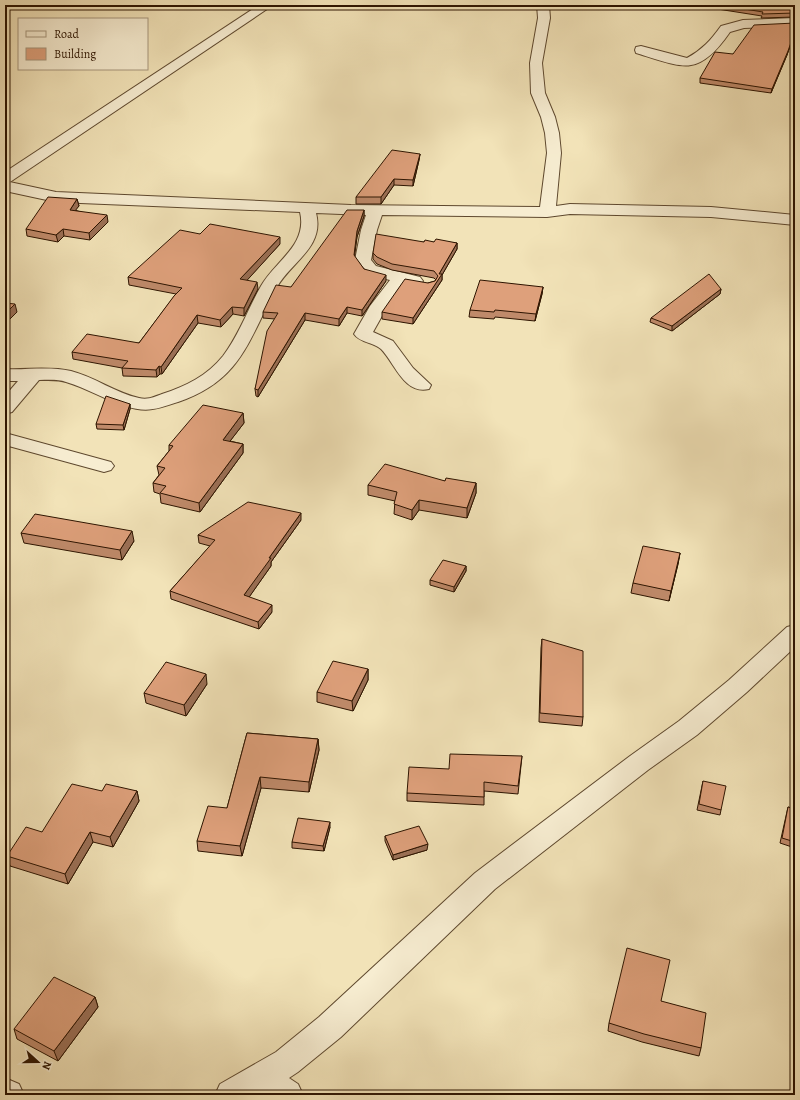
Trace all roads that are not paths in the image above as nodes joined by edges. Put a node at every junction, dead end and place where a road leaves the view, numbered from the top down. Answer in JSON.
{"nodes":[{"id":1,"x":267,"y":5,"type":"edge"},
{"id":2,"x":544,"y":5,"type":"edge"},
{"id":3,"x":795,"y":22,"type":"edge"},
{"id":4,"x":641,"y":50,"type":"dead end"},
{"id":5,"x":5,"y":180,"type":"edge"},
{"id":6,"x":307,"y":208,"type":"junction"},
{"id":7,"x":376,"y":210,"type":"junction"},
{"id":8,"x":547,"y":212,"type":"junction"},
{"id":9,"x":795,"y":220,"type":"edge"},
{"id":10,"x":400,"y":278,"type":"junction"},
{"id":11,"x":428,"y":283,"type":"edge"},
{"id":12,"x":35,"y":373,"type":"junction"},
{"id":13,"x":5,"y":375,"type":"edge"},
{"id":14,"x":422,"y":385,"type":"dead end"},
{"id":15,"x":5,"y":408,"type":"edge"},
{"id":16,"x":5,"y":439,"type":"edge"},
{"id":17,"x":104,"y":466,"type":"dead end"},
{"id":18,"x":795,"y":633,"type":"edge"},
{"id":19,"x":262,"y":1077,"type":"junction"},
{"id":20,"x":5,"y":1093,"type":"edge"},
{"id":21,"x":8,"y":1095,"type":"edge"},
{"id":22,"x":231,"y":1095,"type":"edge"},
{"id":23,"x":287,"y":1095,"type":"edge"}],
"edges":[{"from":1,"to":5,"type":"street"},
{"from":2,"to":8,"type":"street"},
{"from":3,"to":4,"type":"street"},
{"from":5,"to":6,"type":"street"},
{"from":6,"to":7,"type":"street"},
{"from":6,"to":12,"type":"street"},
{"from":7,"to":8,"type":"street"},
{"from":7,"to":10,"type":"street"},
{"from":8,"to":9,"type":"street"},
{"from":10,"to":11,"type":"street"},
{"from":10,"to":14,"type":"street"},
{"from":12,"to":13,"type":"street"},
{"from":12,"to":15,"type":"street"},
{"from":16,"to":17,"type":"street"},
{"from":18,"to":19,"type":"street"},
{"from":19,"to":22,"type":"street"},
{"from":19,"to":23,"type":"street"},
{"from":20,"to":21,"type":"street"}]}
